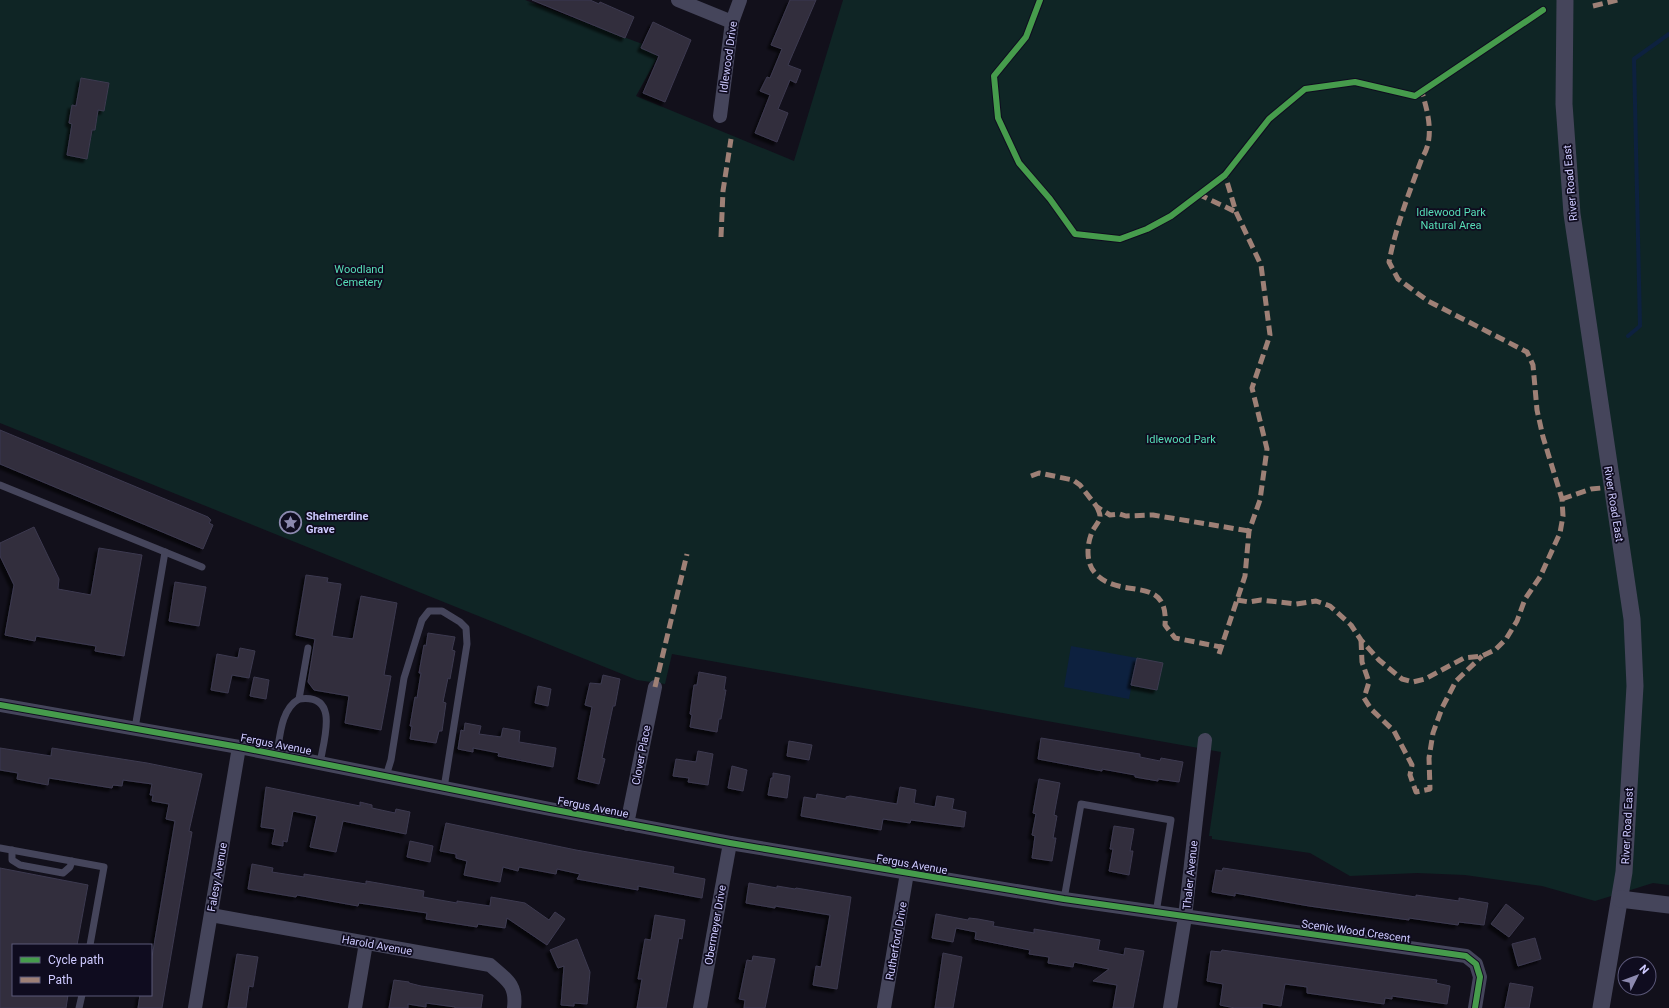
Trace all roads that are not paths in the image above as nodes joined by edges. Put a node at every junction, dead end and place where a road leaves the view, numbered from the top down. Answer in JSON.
{"nodes":[{"id":1,"x":678,"y":0,"type":"edge"},
{"id":2,"x":740,"y":0,"type":"edge"},
{"id":3,"x":1566,"y":0,"type":"edge"},
{"id":4,"x":732,"y":22,"type":"junction"},
{"id":5,"x":720,"y":116,"type":"dead end"},
{"id":6,"x":0,"y":485,"type":"edge"},
{"id":7,"x":165,"y":552,"type":"junction"},
{"id":8,"x":202,"y":567,"type":"dead end"},
{"id":9,"x":308,"y":648,"type":"dead end"},
{"id":10,"x":655,"y":687,"type":"dead end"},
{"id":11,"x":299,"y":699,"type":"junction"},
{"id":12,"x":0,"y":705,"type":"edge"},
{"id":13,"x":135,"y":728,"type":"junction"},
{"id":14,"x":1205,"y":740,"type":"dead end"},
{"id":15,"x":240,"y":747,"type":"junction"},
{"id":16,"x":276,"y":754,"type":"junction"},
{"id":17,"x":320,"y":763,"type":"junction"},
{"id":18,"x":386,"y":776,"type":"junction"},
{"id":19,"x":444,"y":788,"type":"junction"},
{"id":20,"x":627,"y":824,"type":"junction"},
{"id":21,"x":730,"y":843,"type":"junction"},
{"id":22,"x":0,"y":848,"type":"edge"},
{"id":23,"x":12,"y":850,"type":"junction"},
{"id":24,"x":72,"y":861,"type":"junction"},
{"id":25,"x":907,"y":873,"type":"junction"},
{"id":26,"x":1064,"y":899,"type":"junction"},
{"id":27,"x":1620,"y":899,"type":"junction"},
{"id":28,"x":1669,"y":905,"type":"edge"},
{"id":29,"x":1156,"y":913,"type":"junction"},
{"id":30,"x":211,"y":915,"type":"junction"},
{"id":31,"x":1185,"y":917,"type":"junction"},
{"id":32,"x":366,"y":943,"type":"junction"},
{"id":33,"x":90,"y":944,"type":"edge"},
{"id":34,"x":82,"y":996,"type":"edge"},
{"id":35,"x":79,"y":1008,"type":"edge"},
{"id":36,"x":195,"y":1008,"type":"edge"},
{"id":37,"x":355,"y":1008,"type":"edge"},
{"id":38,"x":514,"y":1008,"type":"edge"},
{"id":39,"x":700,"y":1008,"type":"edge"},
{"id":40,"x":884,"y":1008,"type":"edge"},
{"id":41,"x":1170,"y":1008,"type":"edge"},
{"id":42,"x":1475,"y":1008,"type":"edge"},
{"id":43,"x":1601,"y":1008,"type":"edge"}],
"edges":[{"from":1,"to":4,"type":"street"},
{"from":2,"to":4,"type":"street","name":"Idlewood Drive"},
{"from":3,"to":27,"type":"street","name":"River Road East"},
{"from":4,"to":5,"type":"street","name":"Idlewood Drive"},
{"from":6,"to":7,"type":"lane"},
{"from":7,"to":8,"type":"lane"},
{"from":7,"to":13,"type":"lane"},
{"from":9,"to":11,"type":"lane"},
{"from":10,"to":20,"type":"street","name":"Clover Place"},
{"from":11,"to":16,"type":"lane"},
{"from":11,"to":17,"type":"lane"},
{"from":12,"to":13,"type":"street","name":"Fergus Avenue"},
{"from":13,"to":15,"type":"street","name":"Fergus Avenue"},
{"from":14,"to":31,"type":"street","name":"Thaler Avenue"},
{"from":15,"to":16,"type":"street","name":"Fergus Avenue"},
{"from":15,"to":30,"type":"street","name":"Falesy Avenue"},
{"from":16,"to":17,"type":"street","name":"Fergus Avenue"},
{"from":17,"to":18,"type":"street","name":"Fergus Avenue"},
{"from":18,"to":19,"type":"street","name":"Fergus Avenue"},
{"from":18,"to":19,"type":"lane"},
{"from":19,"to":20,"type":"street","name":"Fergus Avenue"},
{"from":20,"to":21,"type":"street","name":"Fergus Avenue"},
{"from":21,"to":25,"type":"street","name":"Fergus Avenue"},
{"from":21,"to":39,"type":"street","name":"Obermeyer Drive"},
{"from":22,"to":23,"type":"lane"},
{"from":23,"to":24,"type":"lane"},
{"from":23,"to":24,"type":"lane"},
{"from":24,"to":33,"type":"lane"},
{"from":25,"to":26,"type":"street","name":"Fergus Avenue"},
{"from":25,"to":40,"type":"street","name":"Rutherford Drive"},
{"from":26,"to":29,"type":"street","name":"Fergus Avenue"},
{"from":26,"to":29,"type":"lane"},
{"from":27,"to":28,"type":"street"},
{"from":27,"to":43,"type":"street","name":"River Road East"},
{"from":29,"to":31,"type":"street","name":"Fergus Avenue"},
{"from":30,"to":32,"type":"street","name":"Harold Avenue"},
{"from":30,"to":36,"type":"street","name":"Falesy Avenue"},
{"from":31,"to":41,"type":"street","name":"Thaler Avenue"},
{"from":31,"to":42,"type":"street","name":"Scenic Wood Crescent"},
{"from":32,"to":37,"type":"street"},
{"from":32,"to":38,"type":"street","name":"Harold Avenue"},
{"from":34,"to":35,"type":"lane"}]}
